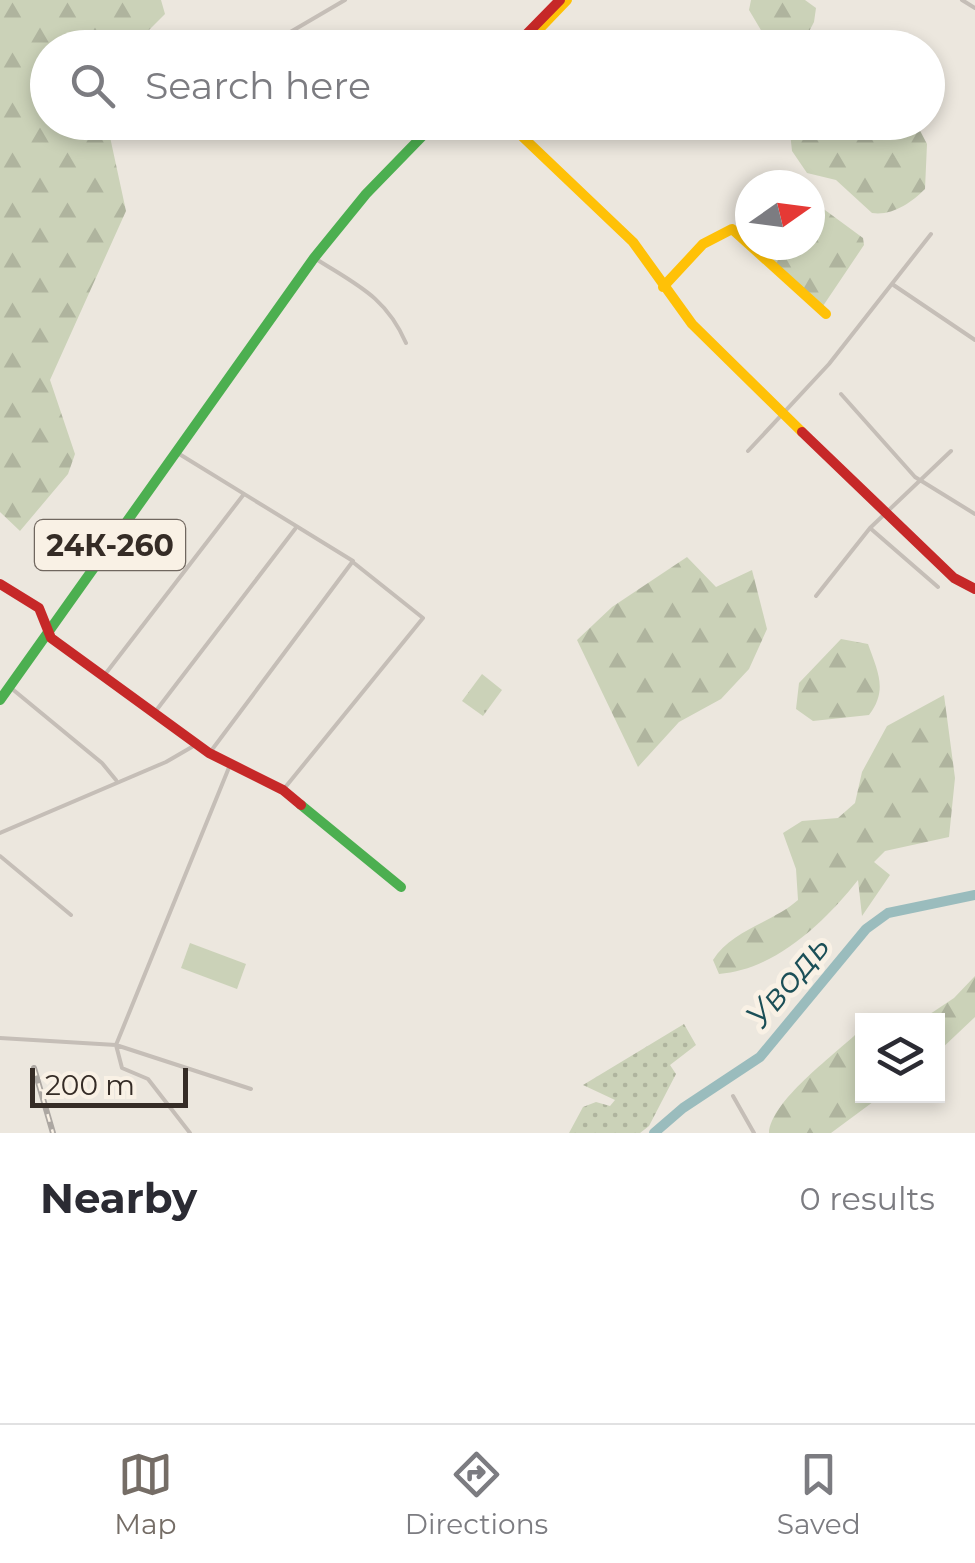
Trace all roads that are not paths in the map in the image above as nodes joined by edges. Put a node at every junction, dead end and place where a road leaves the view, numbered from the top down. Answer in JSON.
{"nodes":[{"id":1,"x":343,"y":0,"type":"edge"},
{"id":2,"x":962,"y":0,"type":"edge"},
{"id":3,"x":557,"y":1,"type":"edge"},
{"id":4,"x":975,"y":8,"type":"edge"},
{"id":5,"x":293,"y":30,"type":"edge"},
{"id":6,"x":530,"y":30,"type":"edge"},
{"id":7,"x":535,"y":30,"type":"edge"},
{"id":8,"x":420,"y":140,"type":"edge"},
{"id":9,"x":421,"y":140,"type":"edge"},
{"id":10,"x":526,"y":140,"type":"edge"},
{"id":11,"x":931,"y":234,"type":"dead end"},
{"id":12,"x":316,"y":259,"type":"junction"},
{"id":13,"x":300,"y":278,"type":"junction"},
{"id":14,"x":892,"y":284,"type":"junction"},
{"id":15,"x":663,"y":287,"type":"junction"},
{"id":16,"x":826,"y":314,"type":"dead end"},
{"id":17,"x":975,"y":340,"type":"edge"},
{"id":18,"x":406,"y":344,"type":"dead end"},
{"id":19,"x":841,"y":394,"type":"dead end"},
{"id":20,"x":782,"y":414,"type":"junction"},
{"id":21,"x":748,"y":450,"type":"dead end"},
{"id":22,"x":951,"y":451,"type":"dead end"},
{"id":23,"x":176,"y":452,"type":"junction"},
{"id":24,"x":920,"y":478,"type":"junction"},
{"id":25,"x":244,"y":494,"type":"junction"},
{"id":26,"x":886,"y":510,"type":"junction"},
{"id":27,"x":975,"y":514,"type":"edge"},
{"id":28,"x":870,"y":528,"type":"junction"},
{"id":29,"x":295,"y":529,"type":"junction"},
{"id":30,"x":353,"y":562,"type":"junction"},
{"id":31,"x":0,"y":584,"type":"edge"},
{"id":32,"x":938,"y":587,"type":"dead end"},
{"id":33,"x":975,"y":588,"type":"edge"},
{"id":34,"x":816,"y":596,"type":"dead end"},
{"id":35,"x":48,"y":634,"type":"junction"},
{"id":36,"x":103,"y":677,"type":"junction"},
{"id":37,"x":9,"y":687,"type":"junction"},
{"id":38,"x":0,"y":700,"type":"edge"},
{"id":39,"x":154,"y":713,"type":"junction"},
{"id":40,"x":197,"y":744,"type":"junction"},
{"id":41,"x":209,"y":753,"type":"junction"},
{"id":42,"x":230,"y":765,"type":"junction"},
{"id":43,"x":116,"y":780,"type":"junction"},
{"id":44,"x":283,"y":790,"type":"junction"},
{"id":45,"x":0,"y":832,"type":"edge"},
{"id":46,"x":0,"y":856,"type":"edge"},
{"id":47,"x":401,"y":887,"type":"dead end"},
{"id":48,"x":70,"y":915,"type":"dead end"},
{"id":49,"x":0,"y":1038,"type":"edge"},
{"id":50,"x":116,"y":1045,"type":"junction"},
{"id":51,"x":250,"y":1089,"type":"dead end"},
{"id":52,"x":734,"y":1096,"type":"dead end"},
{"id":53,"x":190,"y":1133,"type":"edge"},
{"id":54,"x":754,"y":1133,"type":"edge"}],
"edges":[{"from":1,"to":5,"type":"street"},
{"from":2,"to":4,"type":"street"},
{"from":3,"to":6,"type":"street"},
{"from":3,"to":7,"type":"street"},
{"from":8,"to":13,"type":"street","number":"24К-260"},
{"from":9,"to":12,"type":"street","number":"24К-260"},
{"from":10,"to":15,"type":"street"},
{"from":11,"to":14,"type":"street"},
{"from":12,"to":13,"type":"street","number":"24К-260"},
{"from":12,"to":18,"type":"street"},
{"from":13,"to":23,"type":"street","number":"24К-260"},
{"from":14,"to":17,"type":"street"},
{"from":14,"to":20,"type":"street"},
{"from":15,"to":16,"type":"street"},
{"from":15,"to":20,"type":"street"},
{"from":19,"to":24,"type":"street"},
{"from":20,"to":21,"type":"street"},
{"from":20,"to":26,"type":"street"},
{"from":22,"to":24,"type":"street"},
{"from":23,"to":25,"type":"street"},
{"from":23,"to":35,"type":"street","number":"24К-260"},
{"from":24,"to":26,"type":"street"},
{"from":24,"to":27,"type":"street"},
{"from":25,"to":29,"type":"street"},
{"from":25,"to":36,"type":"street"},
{"from":26,"to":28,"type":"street"},
{"from":26,"to":33,"type":"street"},
{"from":28,"to":32,"type":"street"},
{"from":28,"to":34,"type":"street"},
{"from":29,"to":30,"type":"street"},
{"from":29,"to":39,"type":"street"},
{"from":30,"to":41,"type":"street"},
{"from":30,"to":44,"type":"street"},
{"from":31,"to":35,"type":"street"},
{"from":35,"to":36,"type":"street"},
{"from":35,"to":37,"type":"street","number":"24К-260"},
{"from":36,"to":39,"type":"street"},
{"from":37,"to":38,"type":"street","number":"24К-260"},
{"from":37,"to":43,"type":"street"},
{"from":39,"to":40,"type":"street"},
{"from":40,"to":41,"type":"street"},
{"from":40,"to":43,"type":"street"},
{"from":41,"to":42,"type":"street"},
{"from":42,"to":44,"type":"street"},
{"from":42,"to":50,"type":"street"},
{"from":43,"to":45,"type":"street"},
{"from":44,"to":47,"type":"street"},
{"from":46,"to":48,"type":"street"},
{"from":49,"to":50,"type":"street"},
{"from":50,"to":51,"type":"street"},
{"from":50,"to":53,"type":"street"},
{"from":52,"to":54,"type":"street"}]}
